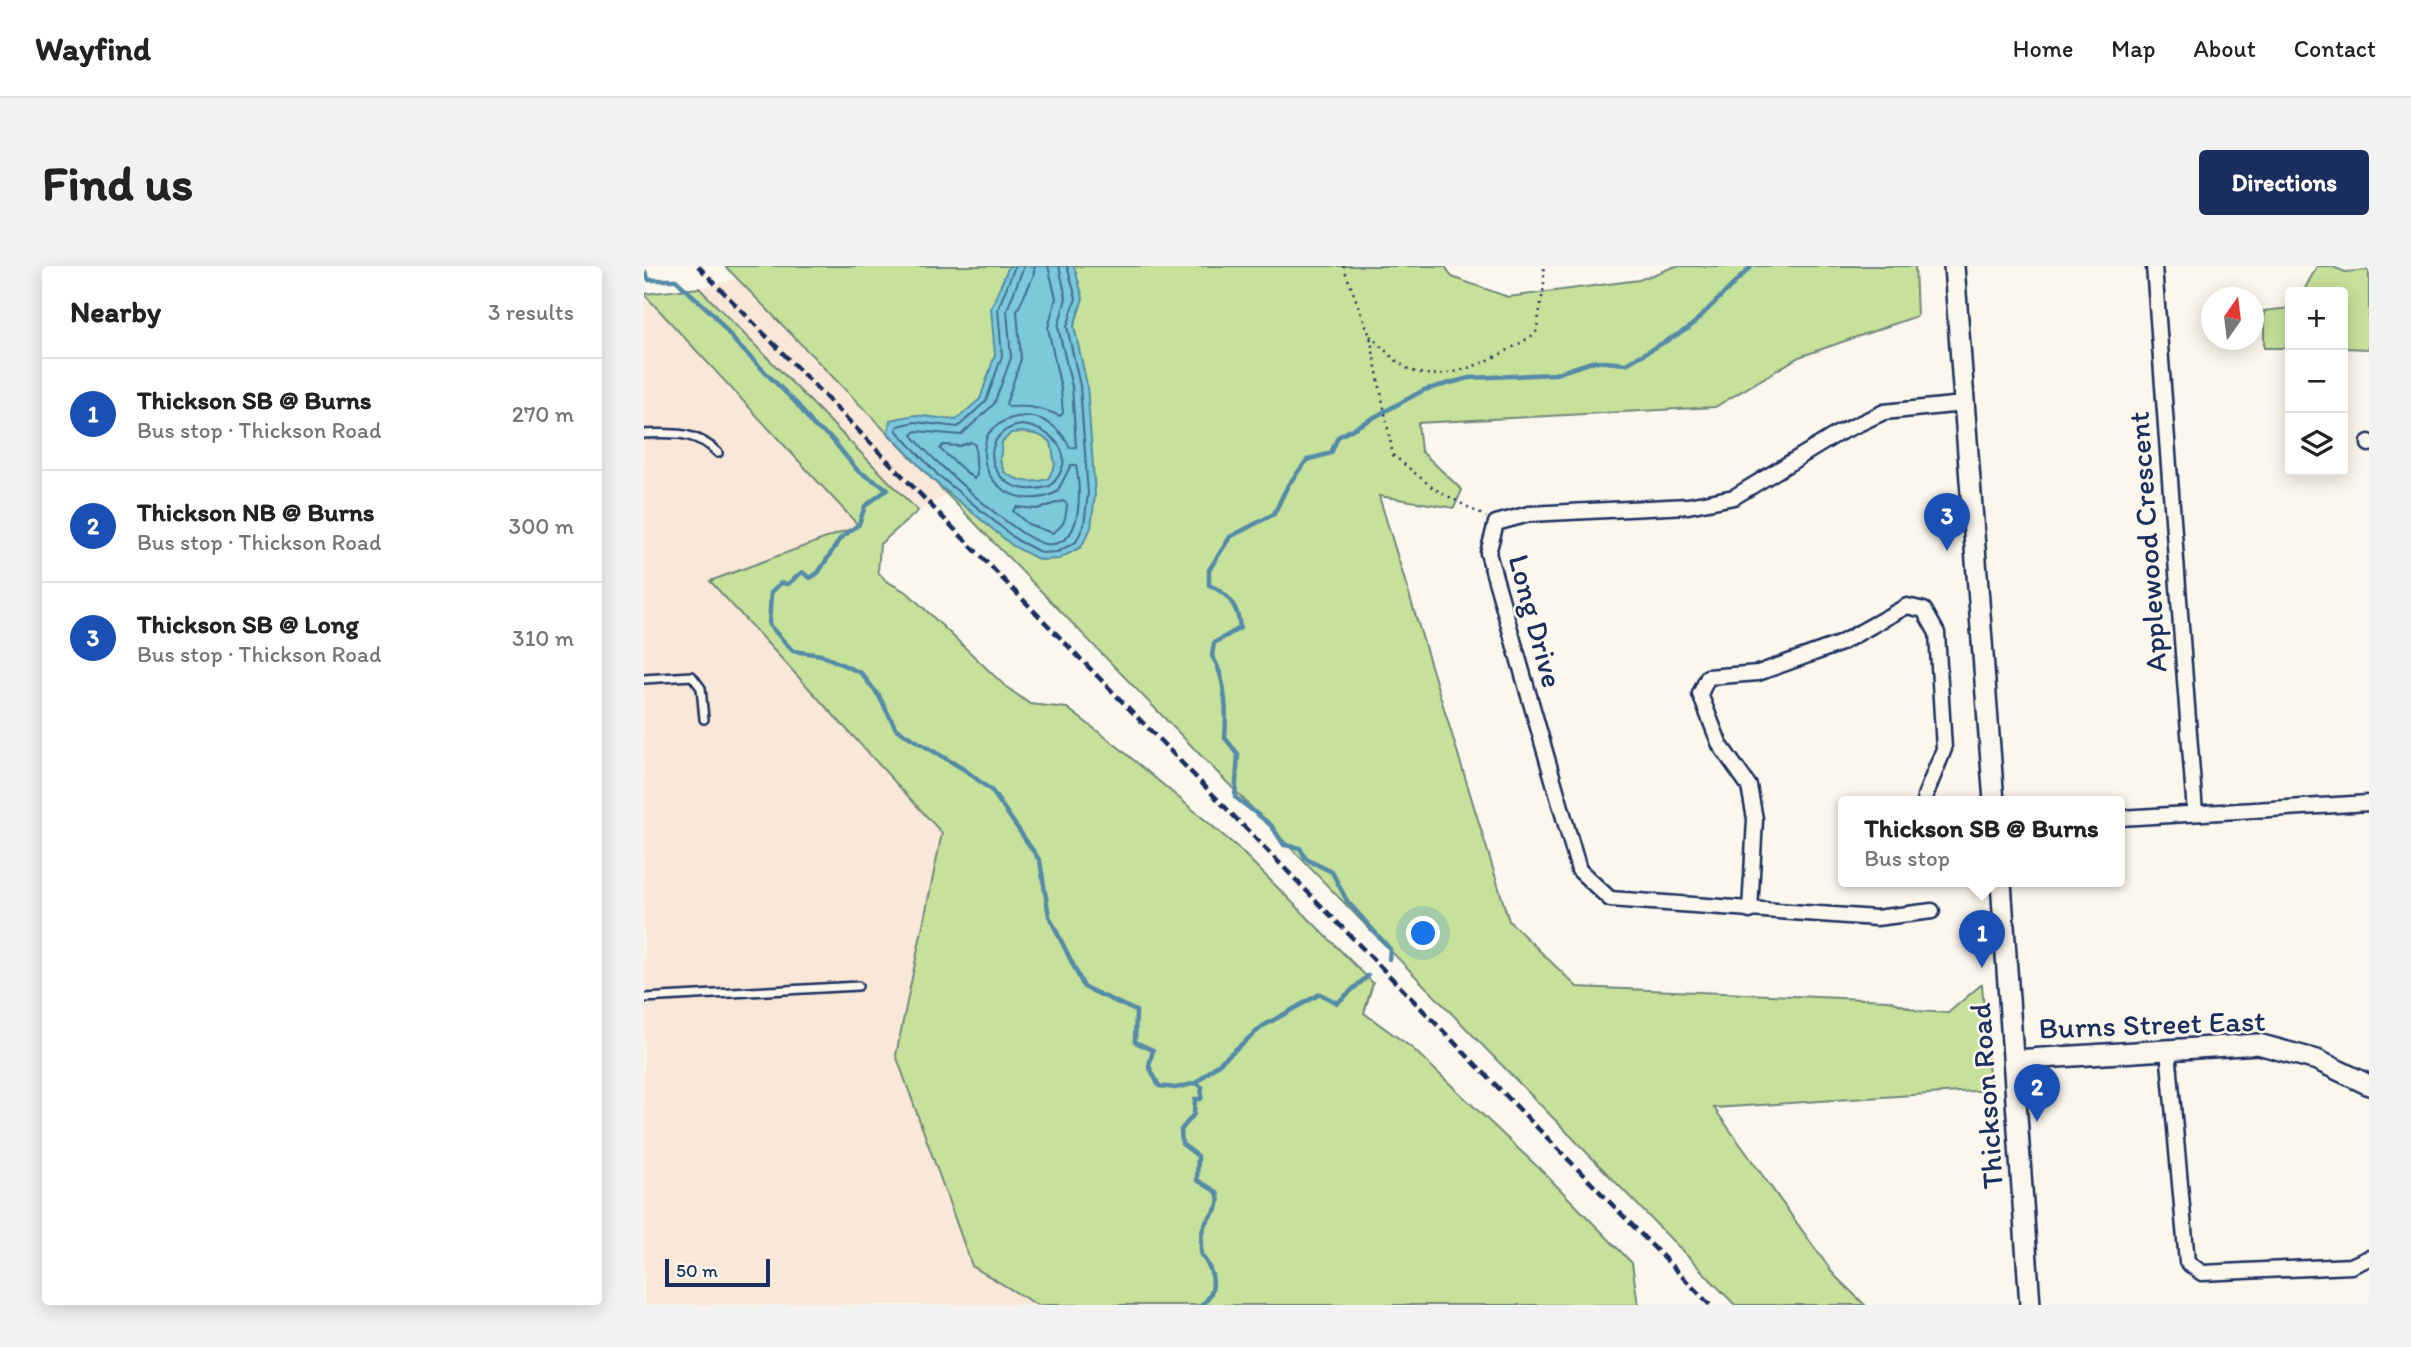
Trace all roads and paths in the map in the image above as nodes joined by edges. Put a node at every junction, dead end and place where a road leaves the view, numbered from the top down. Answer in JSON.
{"nodes":[{"id":1,"x":1343,"y":266,"type":"edge"},
{"id":2,"x":1544,"y":266,"type":"edge"},
{"id":3,"x":1954,"y":266,"type":"edge"},
{"id":4,"x":2154,"y":266,"type":"edge"},
{"id":5,"x":1370,"y":336,"type":"junction"},
{"id":6,"x":1963,"y":404,"type":"junction"},
{"id":7,"x":644,"y":434,"type":"edge"},
{"id":8,"x":718,"y":453,"type":"dead end"},
{"id":9,"x":1496,"y":523,"type":"junction"},
{"id":10,"x":644,"y":679,"type":"edge"},
{"id":11,"x":704,"y":719,"type":"dead end"},
{"id":12,"x":1925,"y":796,"type":"edge"},
{"id":13,"x":1994,"y":796,"type":"edge"},
{"id":14,"x":2369,"y":803,"type":"edge"},
{"id":15,"x":2195,"y":813,"type":"junction"},
{"id":16,"x":2125,"y":818,"type":"edge"},
{"id":17,"x":2001,"y":887,"type":"edge"},
{"id":18,"x":1750,"y":911,"type":"junction"},
{"id":19,"x":1932,"y":911,"type":"dead end"},
{"id":20,"x":858,"y":986,"type":"dead end"},
{"id":21,"x":644,"y":998,"type":"edge"},
{"id":22,"x":2168,"y":1050,"type":"junction"},
{"id":23,"x":2014,"y":1060,"type":"junction"},
{"id":24,"x":2369,"y":1085,"type":"edge"},
{"id":25,"x":2369,"y":1258,"type":"edge"},
{"id":26,"x":2031,"y":1305,"type":"edge"}],
"edges":[{"from":1,"to":5,"type":"path"},
{"from":2,"to":5,"type":"path"},
{"from":3,"to":6,"type":"main road"},
{"from":4,"to":15,"type":"street","name":"Applewood Crescent"},
{"from":5,"to":9,"type":"path"},
{"from":6,"to":9,"type":"street","name":"Long Drive"},
{"from":6,"to":13,"type":"main road"},
{"from":7,"to":8,"type":"lane"},
{"from":9,"to":18,"type":"street","name":"Long Drive"},
{"from":10,"to":11,"type":"lane"},
{"from":12,"to":18,"type":"street"},
{"from":14,"to":15,"type":"street"},
{"from":15,"to":16,"type":"street"},
{"from":17,"to":23,"type":"main road","name":"Thickson Road"},
{"from":18,"to":19,"type":"street","name":"Long Drive"},
{"from":20,"to":21,"type":"lane"},
{"from":22,"to":23,"type":"main road","name":"Burns Street East"},
{"from":22,"to":24,"type":"main road","name":"Burns Street East"},
{"from":22,"to":25,"type":"street"},
{"from":23,"to":26,"type":"main road","name":"Thickson Road"}]}
